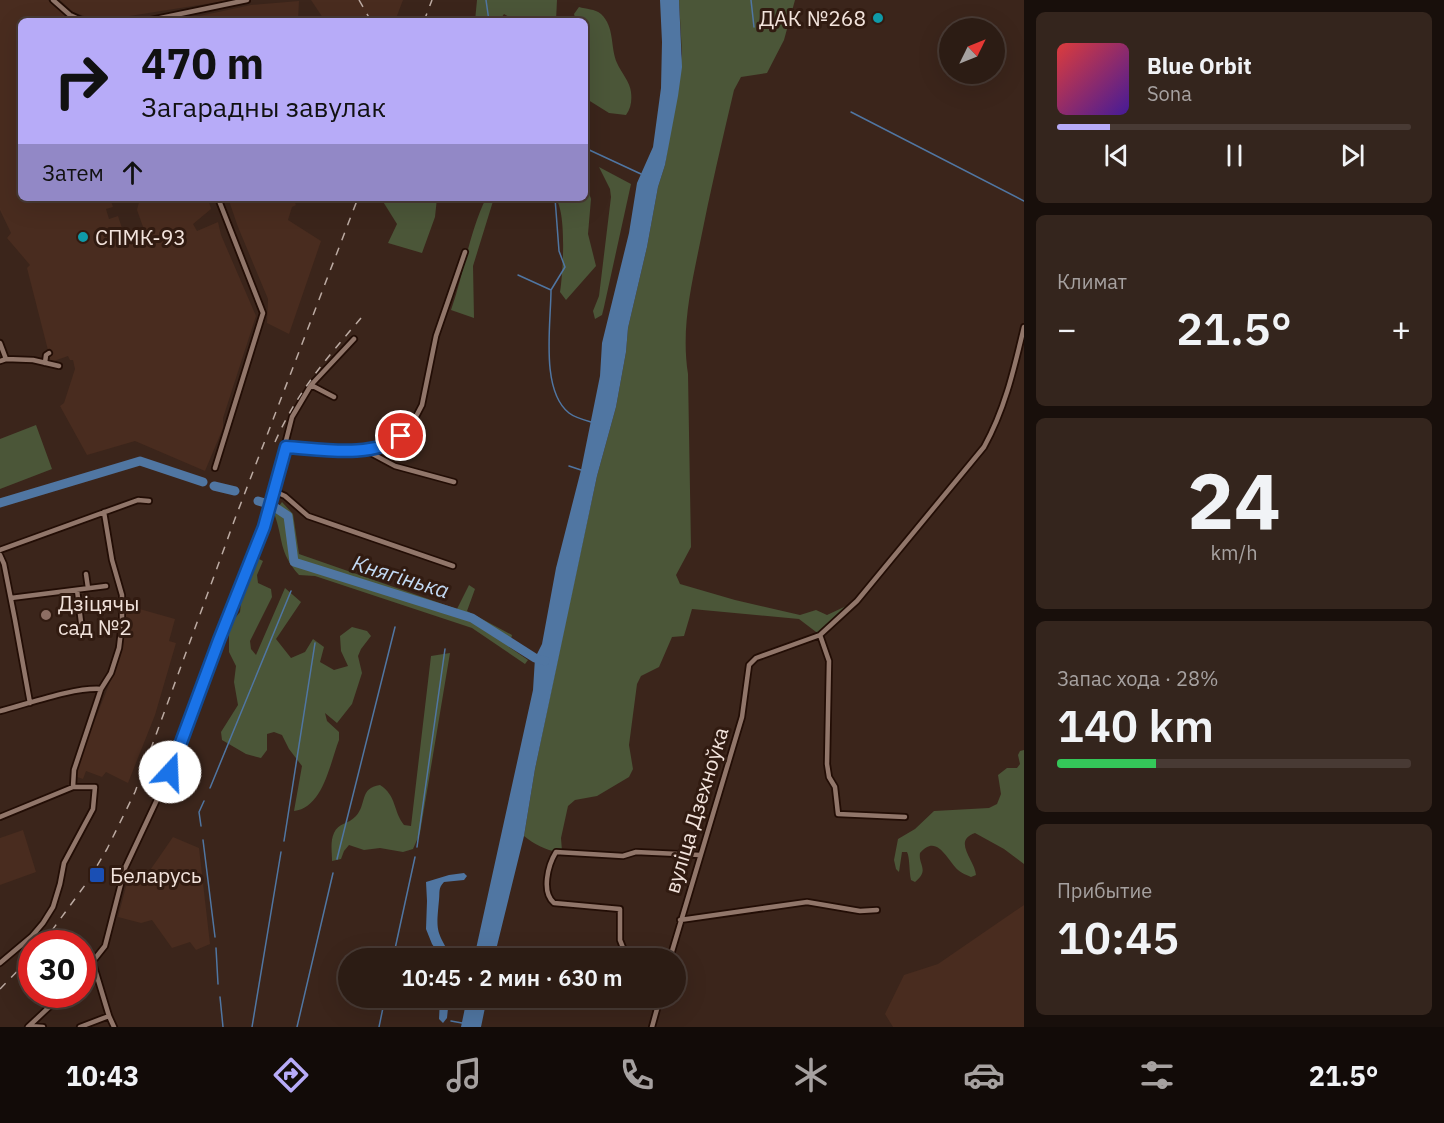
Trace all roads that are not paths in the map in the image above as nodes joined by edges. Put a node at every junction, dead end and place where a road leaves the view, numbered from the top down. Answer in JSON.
{"nodes":[{"id":1,"x":53,"y":0,"type":"edge"},
{"id":2,"x":247,"y":0,"type":"edge"},
{"id":3,"x":76,"y":18,"type":"edge"},
{"id":4,"x":162,"y":18,"type":"edge"},
{"id":5,"x":219,"y":201,"type":"edge"},
{"id":6,"x":465,"y":252,"type":"dead end"},
{"id":7,"x":1024,"y":327,"type":"edge"},
{"id":8,"x":354,"y":339,"type":"dead end"},
{"id":9,"x":0,"y":343,"type":"edge"},
{"id":10,"x":49,"y":353,"type":"dead end"},
{"id":11,"x":1024,"y":354,"type":"edge"},
{"id":12,"x":1017,"y":358,"type":"junction"},
{"id":13,"x":6,"y":359,"type":"junction"},
{"id":14,"x":0,"y":361,"type":"edge"},
{"id":15,"x":45,"y":363,"type":"junction"},
{"id":16,"x":59,"y":366,"type":"dead end"},
{"id":17,"x":311,"y":385,"type":"junction"},
{"id":18,"x":334,"y":397,"type":"dead end"},
{"id":19,"x":286,"y":447,"type":"junction"},
{"id":20,"x":367,"y":451,"type":"junction"},
{"id":21,"x":215,"y":468,"type":"dead end"},
{"id":22,"x":454,"y":482,"type":"dead end"},
{"id":23,"x":274,"y":491,"type":"junction"},
{"id":24,"x":149,"y":501,"type":"dead end"},
{"id":25,"x":105,"y":512,"type":"junction"},
{"id":26,"x":0,"y":550,"type":"edge"},
{"id":27,"x":0,"y":555,"type":"edge"},
{"id":28,"x":453,"y":566,"type":"dead end"},
{"id":29,"x":86,"y":574,"type":"dead end"},
{"id":30,"x":106,"y":586,"type":"dead end"},
{"id":31,"x":88,"y":588,"type":"junction"},
{"id":32,"x":77,"y":590,"type":"junction"},
{"id":33,"x":11,"y":598,"type":"junction"},
{"id":34,"x":82,"y":630,"type":"dead end"},
{"id":35,"x":820,"y":635,"type":"junction"},
{"id":36,"x":101,"y":689,"type":"junction"},
{"id":37,"x":30,"y":704,"type":"junction"},
{"id":38,"x":0,"y":711,"type":"edge"},
{"id":39,"x":73,"y":787,"type":"junction"},
{"id":40,"x":0,"y":817,"type":"edge"},
{"id":41,"x":905,"y":817,"type":"dead end"},
{"id":42,"x":700,"y":855,"type":"junction"},
{"id":43,"x":877,"y":910,"type":"dead end"},
{"id":44,"x":680,"y":920,"type":"junction"},
{"id":45,"x":623,"y":948,"type":"edge"},
{"id":46,"x":673,"y":948,"type":"edge"},
{"id":47,"x":96,"y":959,"type":"edge"},
{"id":48,"x":0,"y":963,"type":"edge"},
{"id":49,"x":96,"y":973,"type":"edge"},
{"id":50,"x":49,"y":1008,"type":"edge"},
{"id":51,"x":657,"y":1008,"type":"edge"},
{"id":52,"x":109,"y":1016,"type":"junction"},
{"id":53,"x":29,"y":1027,"type":"edge"},
{"id":54,"x":43,"y":1027,"type":"edge"},
{"id":55,"x":80,"y":1027,"type":"edge"},
{"id":56,"x":114,"y":1027,"type":"edge"},
{"id":57,"x":652,"y":1027,"type":"edge"}],
"edges":[{"from":1,"to":3,"type":"street"},
{"from":2,"to":4,"type":"street"},
{"from":5,"to":21,"type":"street"},
{"from":6,"to":20,"type":"street"},
{"from":7,"to":12,"type":"street"},
{"from":8,"to":17,"type":"street"},
{"from":9,"to":13,"type":"street"},
{"from":10,"to":15,"type":"street"},
{"from":11,"to":12,"type":"street"},
{"from":12,"to":35,"type":"street"},
{"from":13,"to":14,"type":"street"},
{"from":13,"to":15,"type":"street"},
{"from":15,"to":16,"type":"street"},
{"from":17,"to":18,"type":"street"},
{"from":17,"to":19,"type":"street"},
{"from":19,"to":20,"type":"street"},
{"from":19,"to":23,"type":"street"},
{"from":20,"to":22,"type":"street"},
{"from":23,"to":28,"type":"street"},
{"from":23,"to":47,"type":"street"},
{"from":24,"to":25,"type":"street"},
{"from":25,"to":26,"type":"street"},
{"from":25,"to":36,"type":"street"},
{"from":27,"to":33,"type":"street"},
{"from":29,"to":31,"type":"street"},
{"from":30,"to":31,"type":"street"},
{"from":31,"to":32,"type":"street"},
{"from":32,"to":33,"type":"street"},
{"from":32,"to":34,"type":"street"},
{"from":33,"to":37,"type":"street"},
{"from":35,"to":41,"type":"street"},
{"from":35,"to":42,"type":"street","name":"вуліца Дзехноўка"},
{"from":36,"to":37,"type":"street"},
{"from":36,"to":39,"type":"street"},
{"from":37,"to":38,"type":"street"},
{"from":39,"to":40,"type":"street"},
{"from":39,"to":48,"type":"street"},
{"from":42,"to":44,"type":"street","name":"вуліца Дзехноўка"},
{"from":42,"to":45,"type":"street"},
{"from":43,"to":44,"type":"street"},
{"from":44,"to":46,"type":"street","name":"вуліца Дзехноўка"},
{"from":49,"to":52,"type":"street"},
{"from":50,"to":53,"type":"street"},
{"from":51,"to":57,"type":"street"},
{"from":52,"to":55,"type":"street"},
{"from":52,"to":56,"type":"street"},
{"from":53,"to":54,"type":"street"}]}
